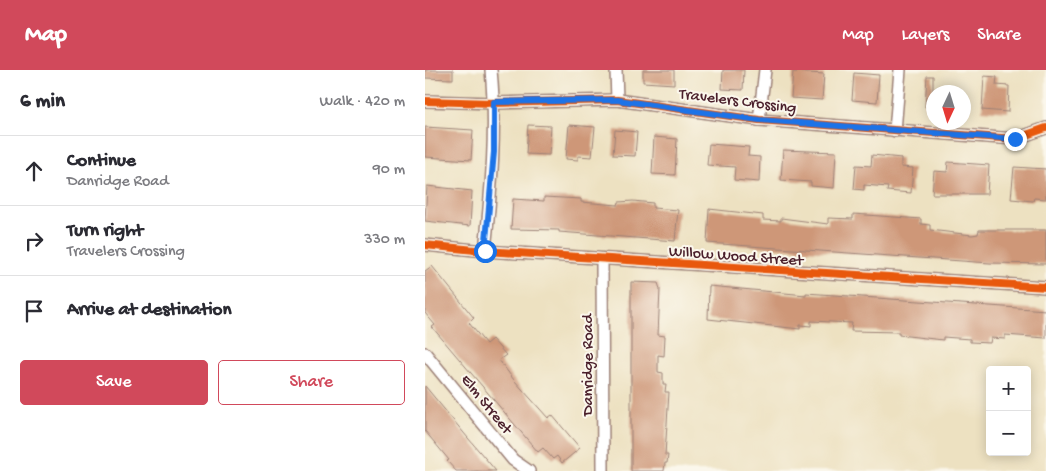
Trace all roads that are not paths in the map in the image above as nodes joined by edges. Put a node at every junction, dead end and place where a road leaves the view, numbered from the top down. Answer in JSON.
{"nodes":[{"id":1,"x":491,"y":70,"type":"edge"},
{"id":2,"x":616,"y":70,"type":"edge"},
{"id":3,"x":765,"y":70,"type":"edge"},
{"id":4,"x":900,"y":70,"type":"edge"},
{"id":5,"x":617,"y":100,"type":"junction"},
{"id":6,"x":425,"y":101,"type":"edge"},
{"id":7,"x":494,"y":102,"type":"junction"},
{"id":8,"x":759,"y":120,"type":"junction"},
{"id":9,"x":1046,"y":128,"type":"edge"},
{"id":10,"x":895,"y":131,"type":"junction"},
{"id":11,"x":425,"y":246,"type":"edge"},
{"id":12,"x":485,"y":251,"type":"junction"},
{"id":13,"x":601,"y":259,"type":"junction"},
{"id":14,"x":1046,"y":287,"type":"edge"},
{"id":15,"x":425,"y":353,"type":"edge"},
{"id":16,"x":529,"y":471,"type":"edge"},
{"id":17,"x":603,"y":471,"type":"edge"}],
"edges":[{"from":1,"to":7,"type":"street"},
{"from":2,"to":5,"type":"street"},
{"from":3,"to":8,"type":"street"},
{"from":4,"to":10,"type":"street"},
{"from":5,"to":7,"type":"street","name":"Travelers Crossing"},
{"from":5,"to":8,"type":"street","name":"Travelers Crossing"},
{"from":6,"to":7,"type":"street","name":"Travelers Crossing"},
{"from":7,"to":12,"type":"street"},
{"from":8,"to":10,"type":"street","name":"Travelers Crossing"},
{"from":9,"to":10,"type":"street","name":"Travelers Crossing"},
{"from":11,"to":12,"type":"street","name":"Willow Wood Street"},
{"from":12,"to":13,"type":"street","name":"Willow Wood Street"},
{"from":13,"to":14,"type":"street","name":"Willow Wood Street"},
{"from":13,"to":17,"type":"street","name":"Danridge Road"},
{"from":15,"to":16,"type":"street","name":"Elm Street"}]}
